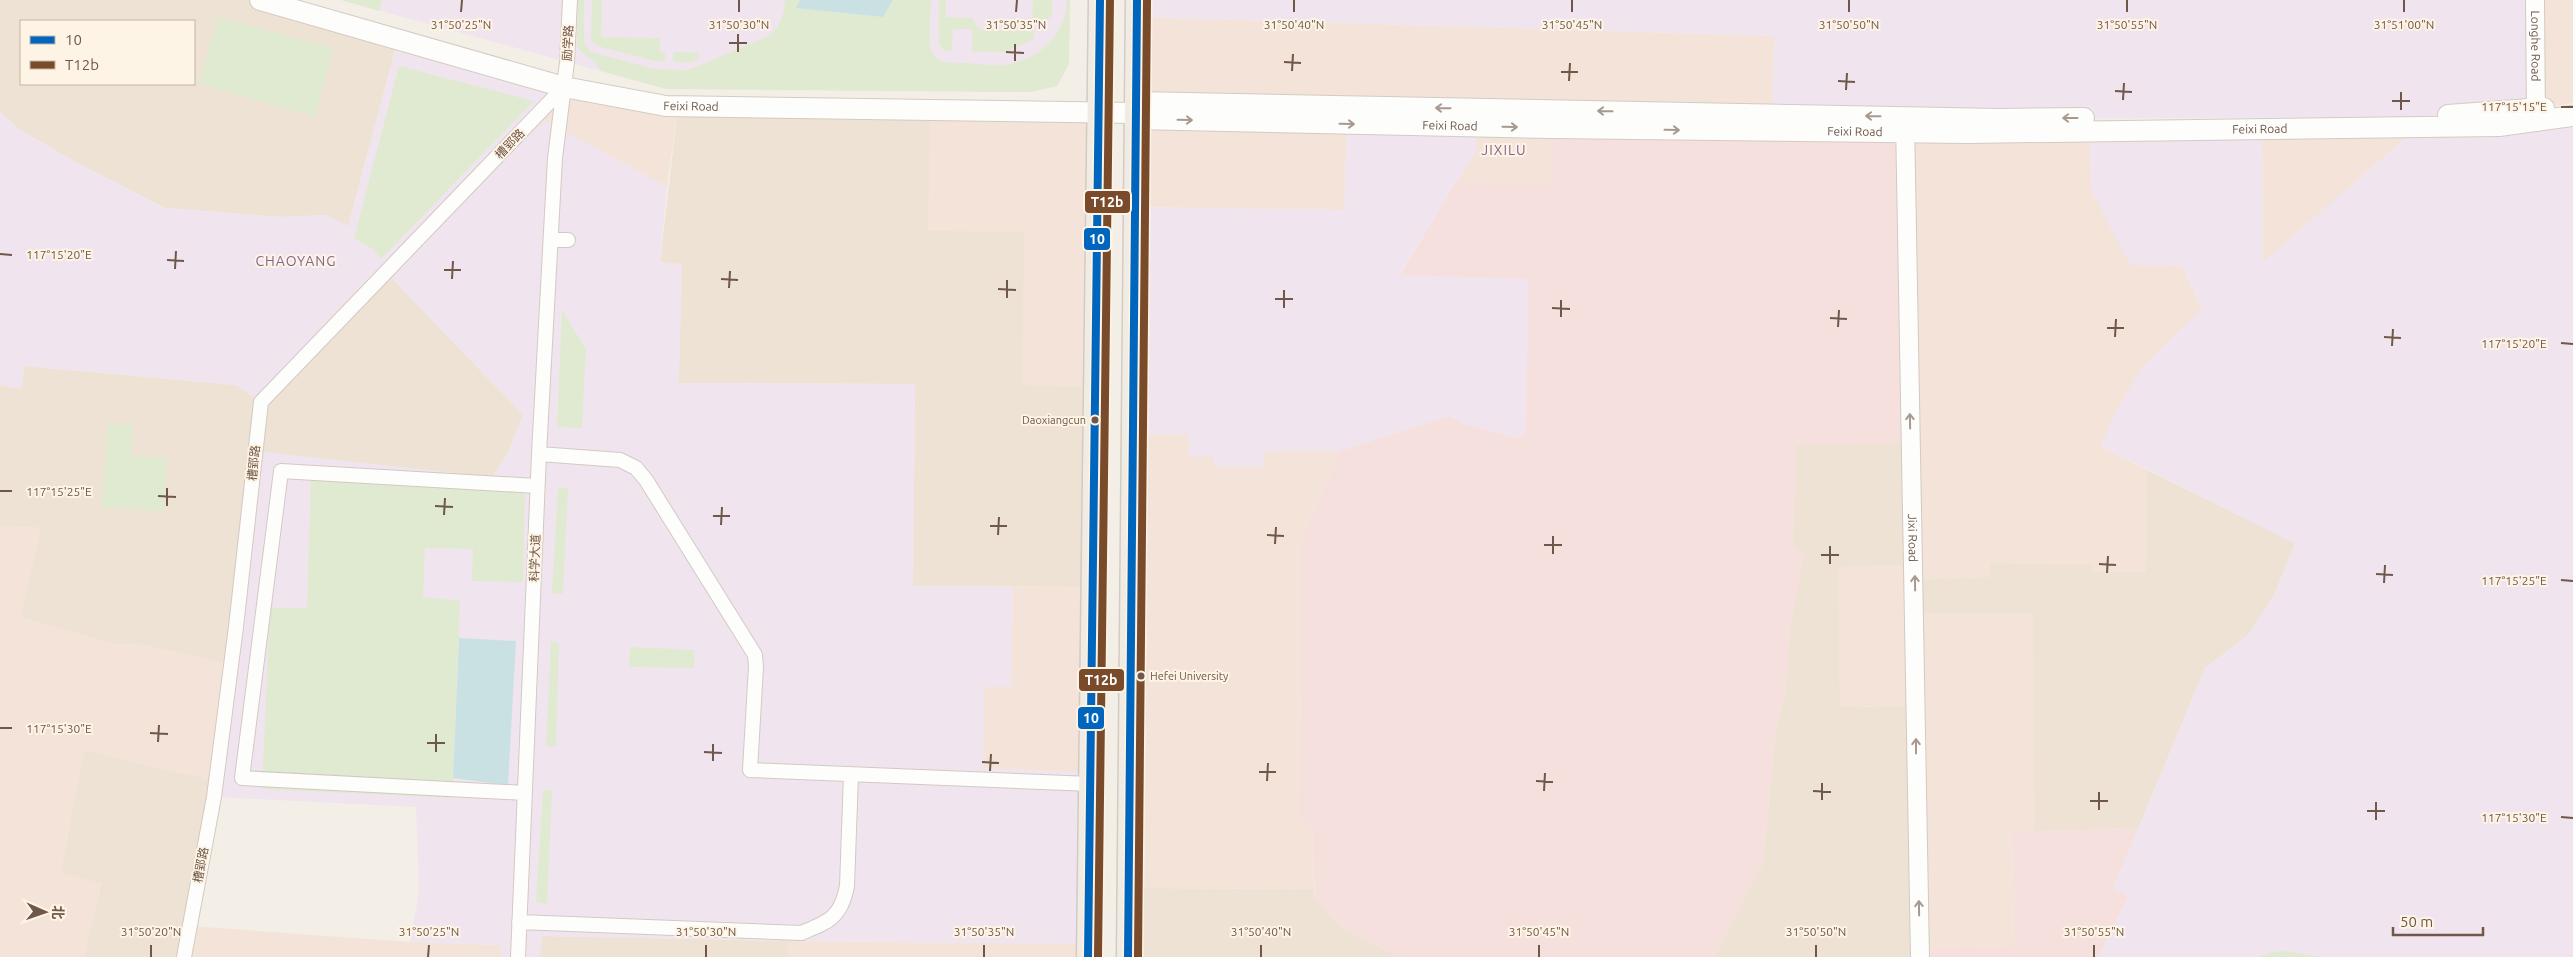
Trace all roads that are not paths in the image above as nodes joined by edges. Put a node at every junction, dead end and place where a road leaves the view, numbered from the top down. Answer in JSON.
{"nodes":[{"id":1,"x":260,"y":0,"type":"edge"},
{"id":2,"x":570,"y":0,"type":"edge"},
{"id":3,"x":1100,"y":0,"type":"edge"},
{"id":4,"x":1137,"y":0,"type":"edge"},
{"id":5,"x":2535,"y":0,"type":"edge"},
{"id":6,"x":564,"y":87,"type":"junction"},
{"id":7,"x":2573,"y":103,"type":"edge"},
{"id":8,"x":1098,"y":111,"type":"junction"},
{"id":9,"x":1136,"y":111,"type":"junction"},
{"id":10,"x":2536,"y":116,"type":"junction"},
{"id":11,"x":2573,"y":116,"type":"edge"},
{"id":12,"x":1905,"y":125,"type":"junction"},
{"id":13,"x":555,"y":158,"type":"joint"},
{"id":14,"x":551,"y":240,"type":"junction"},
{"id":15,"x":568,"y":240,"type":"dead end"},
{"id":16,"x":539,"y":454,"type":"junction"},
{"id":17,"x":538,"y":486,"type":"junction"},
{"id":18,"x":851,"y":775,"type":"junction"},
{"id":19,"x":1092,"y":784,"type":"junction"},
{"id":20,"x":525,"y":793,"type":"junction"},
{"id":21,"x":520,"y":922,"type":"junction"},
{"id":22,"x":184,"y":957,"type":"edge"},
{"id":23,"x":518,"y":957,"type":"edge"},
{"id":24,"x":1088,"y":957,"type":"edge"},
{"id":25,"x":1128,"y":957,"type":"edge"},
{"id":26,"x":1920,"y":957,"type":"edge"}],
"edges":[{"from":1,"to":6,"type":"main road","name":"Feixi Road"},
{"from":2,"to":6,"type":"street","name":"励学路"},
{"from":3,"to":8,"type":"main road"},
{"from":4,"to":9,"type":"main road"},
{"from":5,"to":10,"type":"street","name":"Longhe Road"},
{"from":6,"to":8,"type":"main road","name":"Feixi Road"},
{"from":6,"to":13,"type":"street","name":"励学路"},
{"from":6,"to":22,"type":"street","name":"槽郢路"},
{"from":7,"to":10,"type":"main road","name":"Feixi Road"},
{"from":8,"to":9,"type":"main road","name":"Feixi Road"},
{"from":8,"to":19,"type":"main road"},
{"from":9,"to":12,"type":"main road","name":"Feixi Road"},
{"from":9,"to":25,"type":"main road"},
{"from":10,"to":11,"type":"main road","name":"Feixi Road"},
{"from":10,"to":12,"type":"main road","name":"Feixi Road"},
{"from":26,"to":12,"type":"street","name":"Jixi Road","one_way":true},
{"from":13,"to":14,"type":"street","name":"科学大道"},
{"from":14,"to":15,"type":"street"},
{"from":14,"to":16,"type":"street","name":"科学大道"},
{"from":16,"to":17,"type":"street","name":"科学大道"},
{"from":16,"to":18,"type":"street"},
{"from":17,"to":20,"type":"street","name":"科学大道"},
{"from":17,"to":20,"type":"street"},
{"from":18,"to":19,"type":"street"},
{"from":18,"to":21,"type":"street"},
{"from":19,"to":24,"type":"main road"},
{"from":20,"to":21,"type":"street","name":"科学大道"},
{"from":21,"to":23,"type":"street","name":"科学大道"}]}
